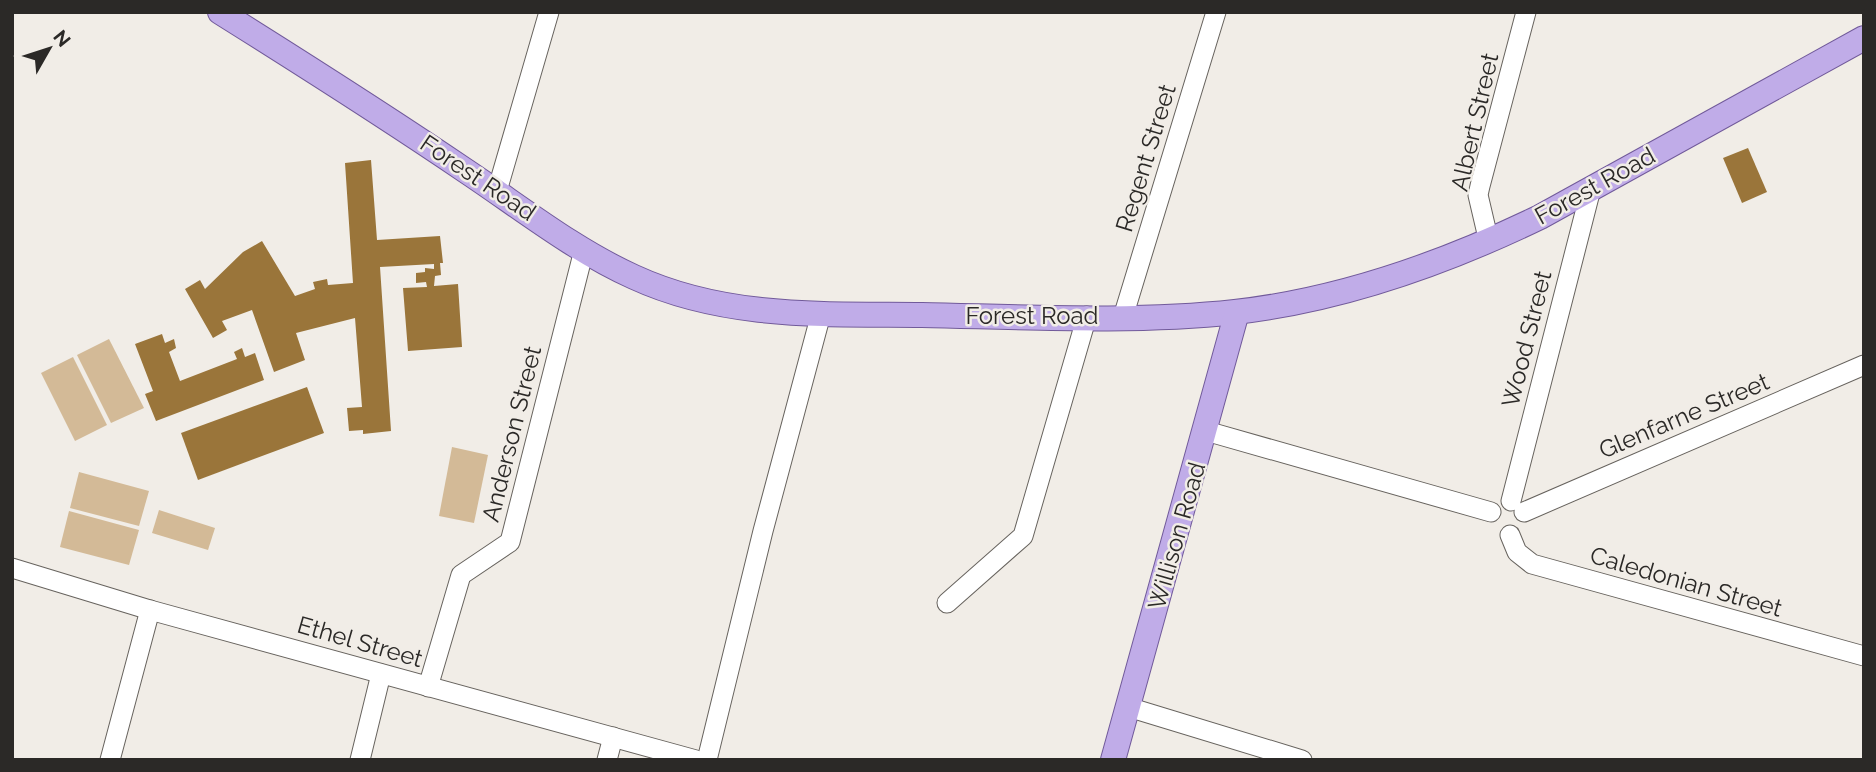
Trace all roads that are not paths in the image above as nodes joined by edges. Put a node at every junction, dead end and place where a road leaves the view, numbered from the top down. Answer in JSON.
{"nodes":[{"id":1,"x":220,"y":12,"type":"edge"},
{"id":2,"x":549,"y":12,"type":"edge"},
{"id":3,"x":1216,"y":12,"type":"edge"},
{"id":4,"x":1526,"y":12,"type":"edge"},
{"id":5,"x":1864,"y":38,"type":"edge"},
{"id":6,"x":1591,"y":189,"type":"junction"},
{"id":7,"x":497,"y":191,"type":"junction"},
{"id":8,"x":1489,"y":242,"type":"junction"},
{"id":9,"x":584,"y":250,"type":"junction"},
{"id":10,"x":1237,"y":312,"type":"junction"},
{"id":11,"x":821,"y":314,"type":"junction"},
{"id":12,"x":1087,"y":316,"type":"junction"},
{"id":13,"x":1123,"y":317,"type":"junction"},
{"id":14,"x":1864,"y":365,"type":"edge"},
{"id":15,"x":1206,"y":431,"type":"junction"},
{"id":16,"x":1517,"y":506,"type":"junction"},
{"id":17,"x":1491,"y":512,"type":"junction"},
{"id":18,"x":1510,"y":534,"type":"junction"},
{"id":19,"x":12,"y":568,"type":"edge"},
{"id":20,"x":947,"y":603,"type":"dead end"},
{"id":21,"x":150,"y":610,"type":"junction"},
{"id":22,"x":1864,"y":656,"type":"edge"},
{"id":23,"x":381,"y":674,"type":"junction"},
{"id":24,"x":428,"y":687,"type":"junction"},
{"id":25,"x":1128,"y":708,"type":"junction"},
{"id":26,"x":613,"y":737,"type":"junction"},
{"id":27,"x":110,"y":760,"type":"edge"},
{"id":28,"x":360,"y":760,"type":"edge"},
{"id":29,"x":607,"y":760,"type":"edge"},
{"id":30,"x":696,"y":760,"type":"edge"},
{"id":31,"x":707,"y":760,"type":"edge"},
{"id":32,"x":1114,"y":760,"type":"edge"},
{"id":33,"x":1302,"y":760,"type":"edge"}],
"edges":[{"from":1,"to":7,"type":"main road","name":"Forest Road"},
{"from":2,"to":7,"type":"street"},
{"from":3,"to":13,"type":"street","name":"Regent Street"},
{"from":4,"to":8,"type":"street","name":"Albert Street"},
{"from":5,"to":6,"type":"main road","name":"Forest Road"},
{"from":6,"to":8,"type":"main road","name":"Forest Road"},
{"from":6,"to":16,"type":"street","name":"Wood Street"},
{"from":7,"to":9,"type":"main road","name":"Forest Road"},
{"from":8,"to":10,"type":"main road","name":"Forest Road"},
{"from":9,"to":11,"type":"main road","name":"Forest Road"},
{"from":9,"to":24,"type":"street","name":"Anderson Street"},
{"from":10,"to":13,"type":"main road","name":"Forest Road"},
{"from":10,"to":15,"type":"main road","name":"Willison Road"},
{"from":11,"to":12,"type":"main road","name":"Forest Road"},
{"from":11,"to":31,"type":"street"},
{"from":12,"to":13,"type":"main road","name":"Forest Road"},
{"from":12,"to":20,"type":"street"},
{"from":14,"to":16,"type":"street","name":"Glenfarne Street"},
{"from":15,"to":17,"type":"street"},
{"from":15,"to":25,"type":"main road","name":"Willison Road"},
{"from":16,"to":17,"type":"street"},
{"from":16,"to":18,"type":"street"},
{"from":17,"to":18,"type":"street"},
{"from":18,"to":22,"type":"street","name":"Caledonian Street"},
{"from":19,"to":21,"type":"street","name":"Ethel Street"},
{"from":21,"to":23,"type":"street","name":"Ethel Street"},
{"from":21,"to":27,"type":"street"},
{"from":23,"to":24,"type":"street","name":"Ethel Street"},
{"from":23,"to":28,"type":"street"},
{"from":24,"to":26,"type":"street","name":"Ethel Street"},
{"from":25,"to":32,"type":"main road","name":"Willison Road"},
{"from":25,"to":33,"type":"street"},
{"from":26,"to":29,"type":"street"},
{"from":26,"to":30,"type":"street","name":"Ethel Street"}]}
